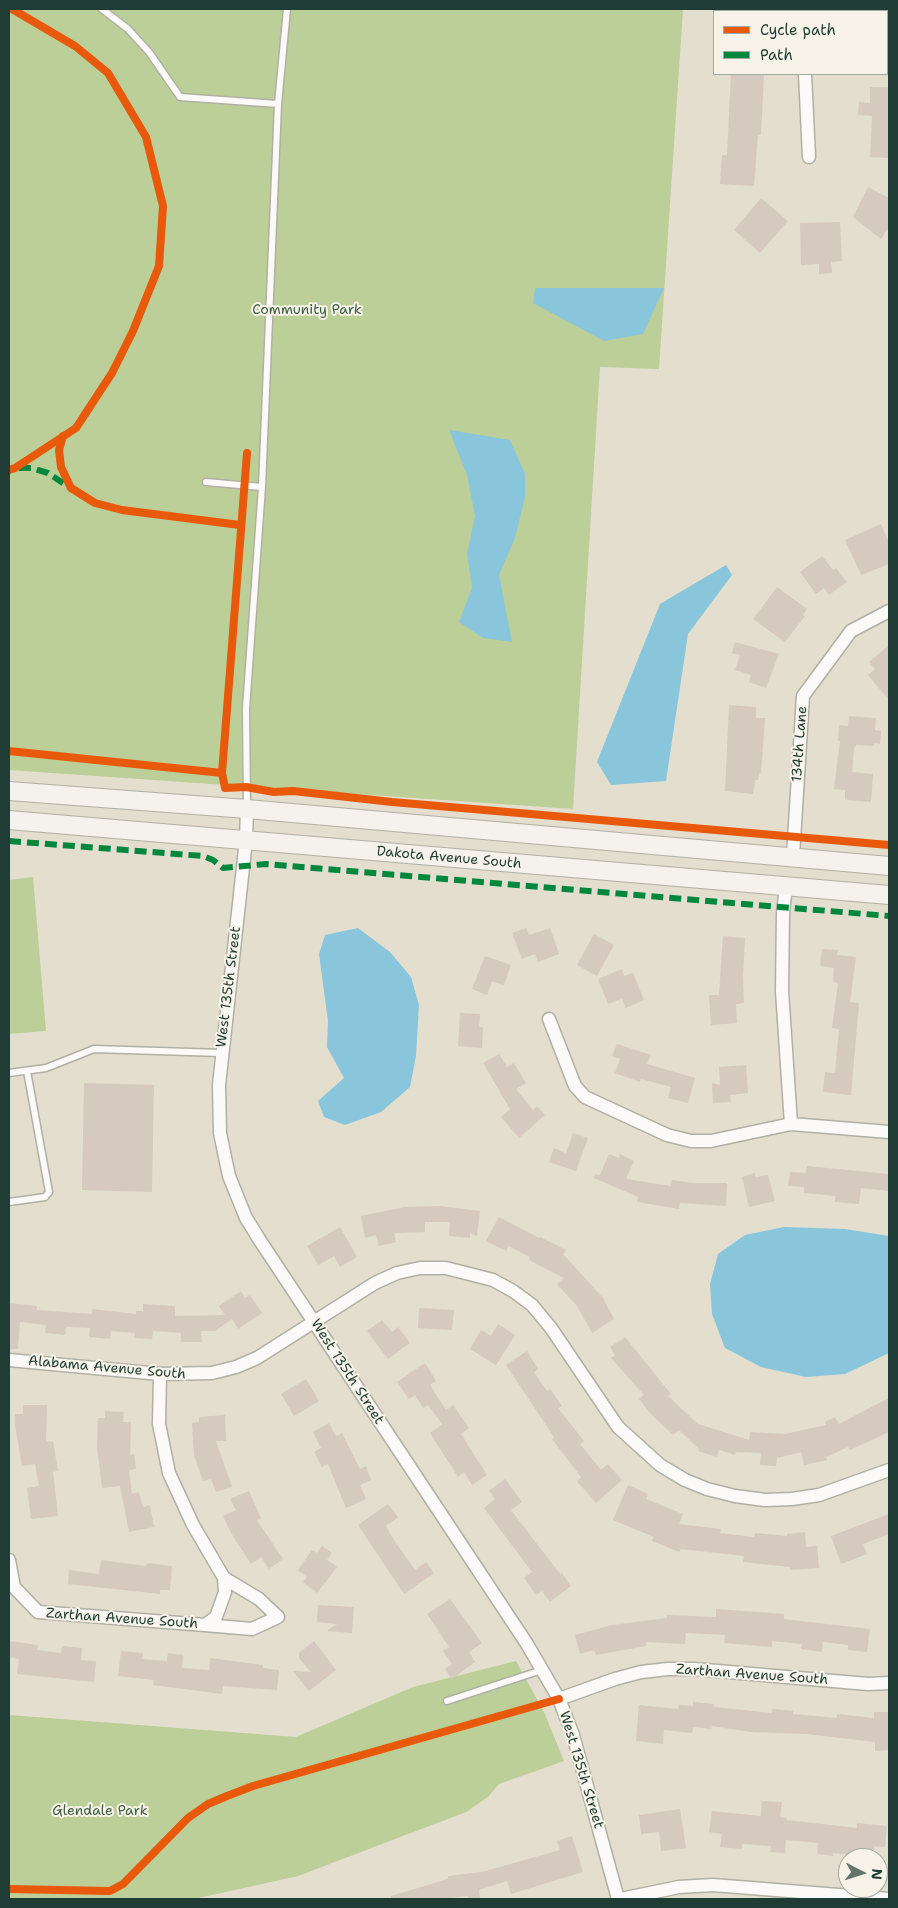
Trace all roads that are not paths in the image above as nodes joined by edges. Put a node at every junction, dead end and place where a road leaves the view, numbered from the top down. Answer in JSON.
{"nodes":[{"id":1,"x":102,"y":9,"type":"edge"},
{"id":2,"x":287,"y":9,"type":"edge"},
{"id":3,"x":804,"y":75,"type":"edge"},
{"id":4,"x":278,"y":104,"type":"junction"},
{"id":5,"x":809,"y":157,"type":"dead end"},
{"id":6,"x":206,"y":482,"type":"dead end"},
{"id":7,"x":262,"y":487,"type":"junction"},
{"id":8,"x":889,"y":611,"type":"edge"},
{"id":9,"x":9,"y":791,"type":"edge"},
{"id":10,"x":247,"y":809,"type":"junction"},
{"id":11,"x":9,"y":820,"type":"edge"},
{"id":12,"x":246,"y":840,"type":"junction"},
{"id":13,"x":793,"y":856,"type":"junction"},
{"id":14,"x":889,"y":866,"type":"edge"},
{"id":15,"x":786,"y":886,"type":"junction"},
{"id":16,"x":889,"y":895,"type":"edge"},
{"id":17,"x":549,"y":1019,"type":"dead end"},
{"id":18,"x":221,"y":1053,"type":"junction"},
{"id":19,"x":27,"y":1071,"type":"junction"},
{"id":20,"x":9,"y":1073,"type":"edge"},
{"id":21,"x":791,"y":1124,"type":"junction"},
{"id":22,"x":889,"y":1132,"type":"edge"},
{"id":23,"x":9,"y":1202,"type":"edge"},
{"id":24,"x":314,"y":1322,"type":"junction"},
{"id":25,"x":9,"y":1360,"type":"edge"},
{"id":26,"x":160,"y":1374,"type":"junction"},
{"id":27,"x":889,"y":1470,"type":"edge"},
{"id":28,"x":9,"y":1560,"type":"edge"},
{"id":29,"x":224,"y":1578,"type":"junction"},
{"id":30,"x":206,"y":1625,"type":"junction"},
{"id":31,"x":542,"y":1670,"type":"junction"},
{"id":32,"x":889,"y":1683,"type":"edge"},
{"id":33,"x":559,"y":1699,"type":"junction"},
{"id":34,"x":447,"y":1701,"type":"dead end"},
{"id":35,"x":620,"y":1899,"type":"edge"},
{"id":36,"x":889,"y":1899,"type":"edge"}],
"edges":[{"from":1,"to":4,"type":"lane"},
{"from":2,"to":4,"type":"lane"},
{"from":3,"to":5,"type":"street"},
{"from":4,"to":7,"type":"lane"},
{"from":6,"to":7,"type":"lane"},
{"from":7,"to":10,"type":"lane"},
{"from":8,"to":13,"type":"street","name":"134th Lane"},
{"from":9,"to":10,"type":"main road"},
{"from":10,"to":12,"type":"street","name":"West 135th Street"},
{"from":10,"to":13,"type":"main road"},
{"from":11,"to":12,"type":"main road","name":"Dakota Avenue South"},
{"from":12,"to":15,"type":"main road","name":"Dakota Avenue South"},
{"from":12,"to":18,"type":"street","name":"West 135th Street"},
{"from":13,"to":14,"type":"main road"},
{"from":15,"to":16,"type":"main road","name":"Dakota Avenue South"},
{"from":15,"to":21,"type":"street"},
{"from":17,"to":21,"type":"street"},
{"from":18,"to":19,"type":"lane"},
{"from":18,"to":24,"type":"street","name":"West 135th Street"},
{"from":19,"to":20,"type":"lane"},
{"from":19,"to":23,"type":"lane"},
{"from":21,"to":22,"type":"street"},
{"from":24,"to":26,"type":"street","name":"Alabama Avenue South"},
{"from":24,"to":27,"type":"street","name":"Alabama Avenue South"},
{"from":24,"to":31,"type":"street","name":"West 135th Street"},
{"from":25,"to":26,"type":"street","name":"Alabama Avenue South"},
{"from":26,"to":29,"type":"street"},
{"from":28,"to":30,"type":"street","name":"Zarthan Avenue South"},
{"from":29,"to":30,"type":"street","name":"Zarthan Avenue South"},
{"from":29,"to":30,"type":"street","name":"Zarthan Avenue South"},
{"from":31,"to":33,"type":"street","name":"West 135th Street"},
{"from":31,"to":34,"type":"lane"},
{"from":32,"to":33,"type":"street","name":"Zarthan Avenue South"},
{"from":33,"to":35,"type":"street","name":"West 135th Street"},
{"from":35,"to":36,"type":"street"}]}
